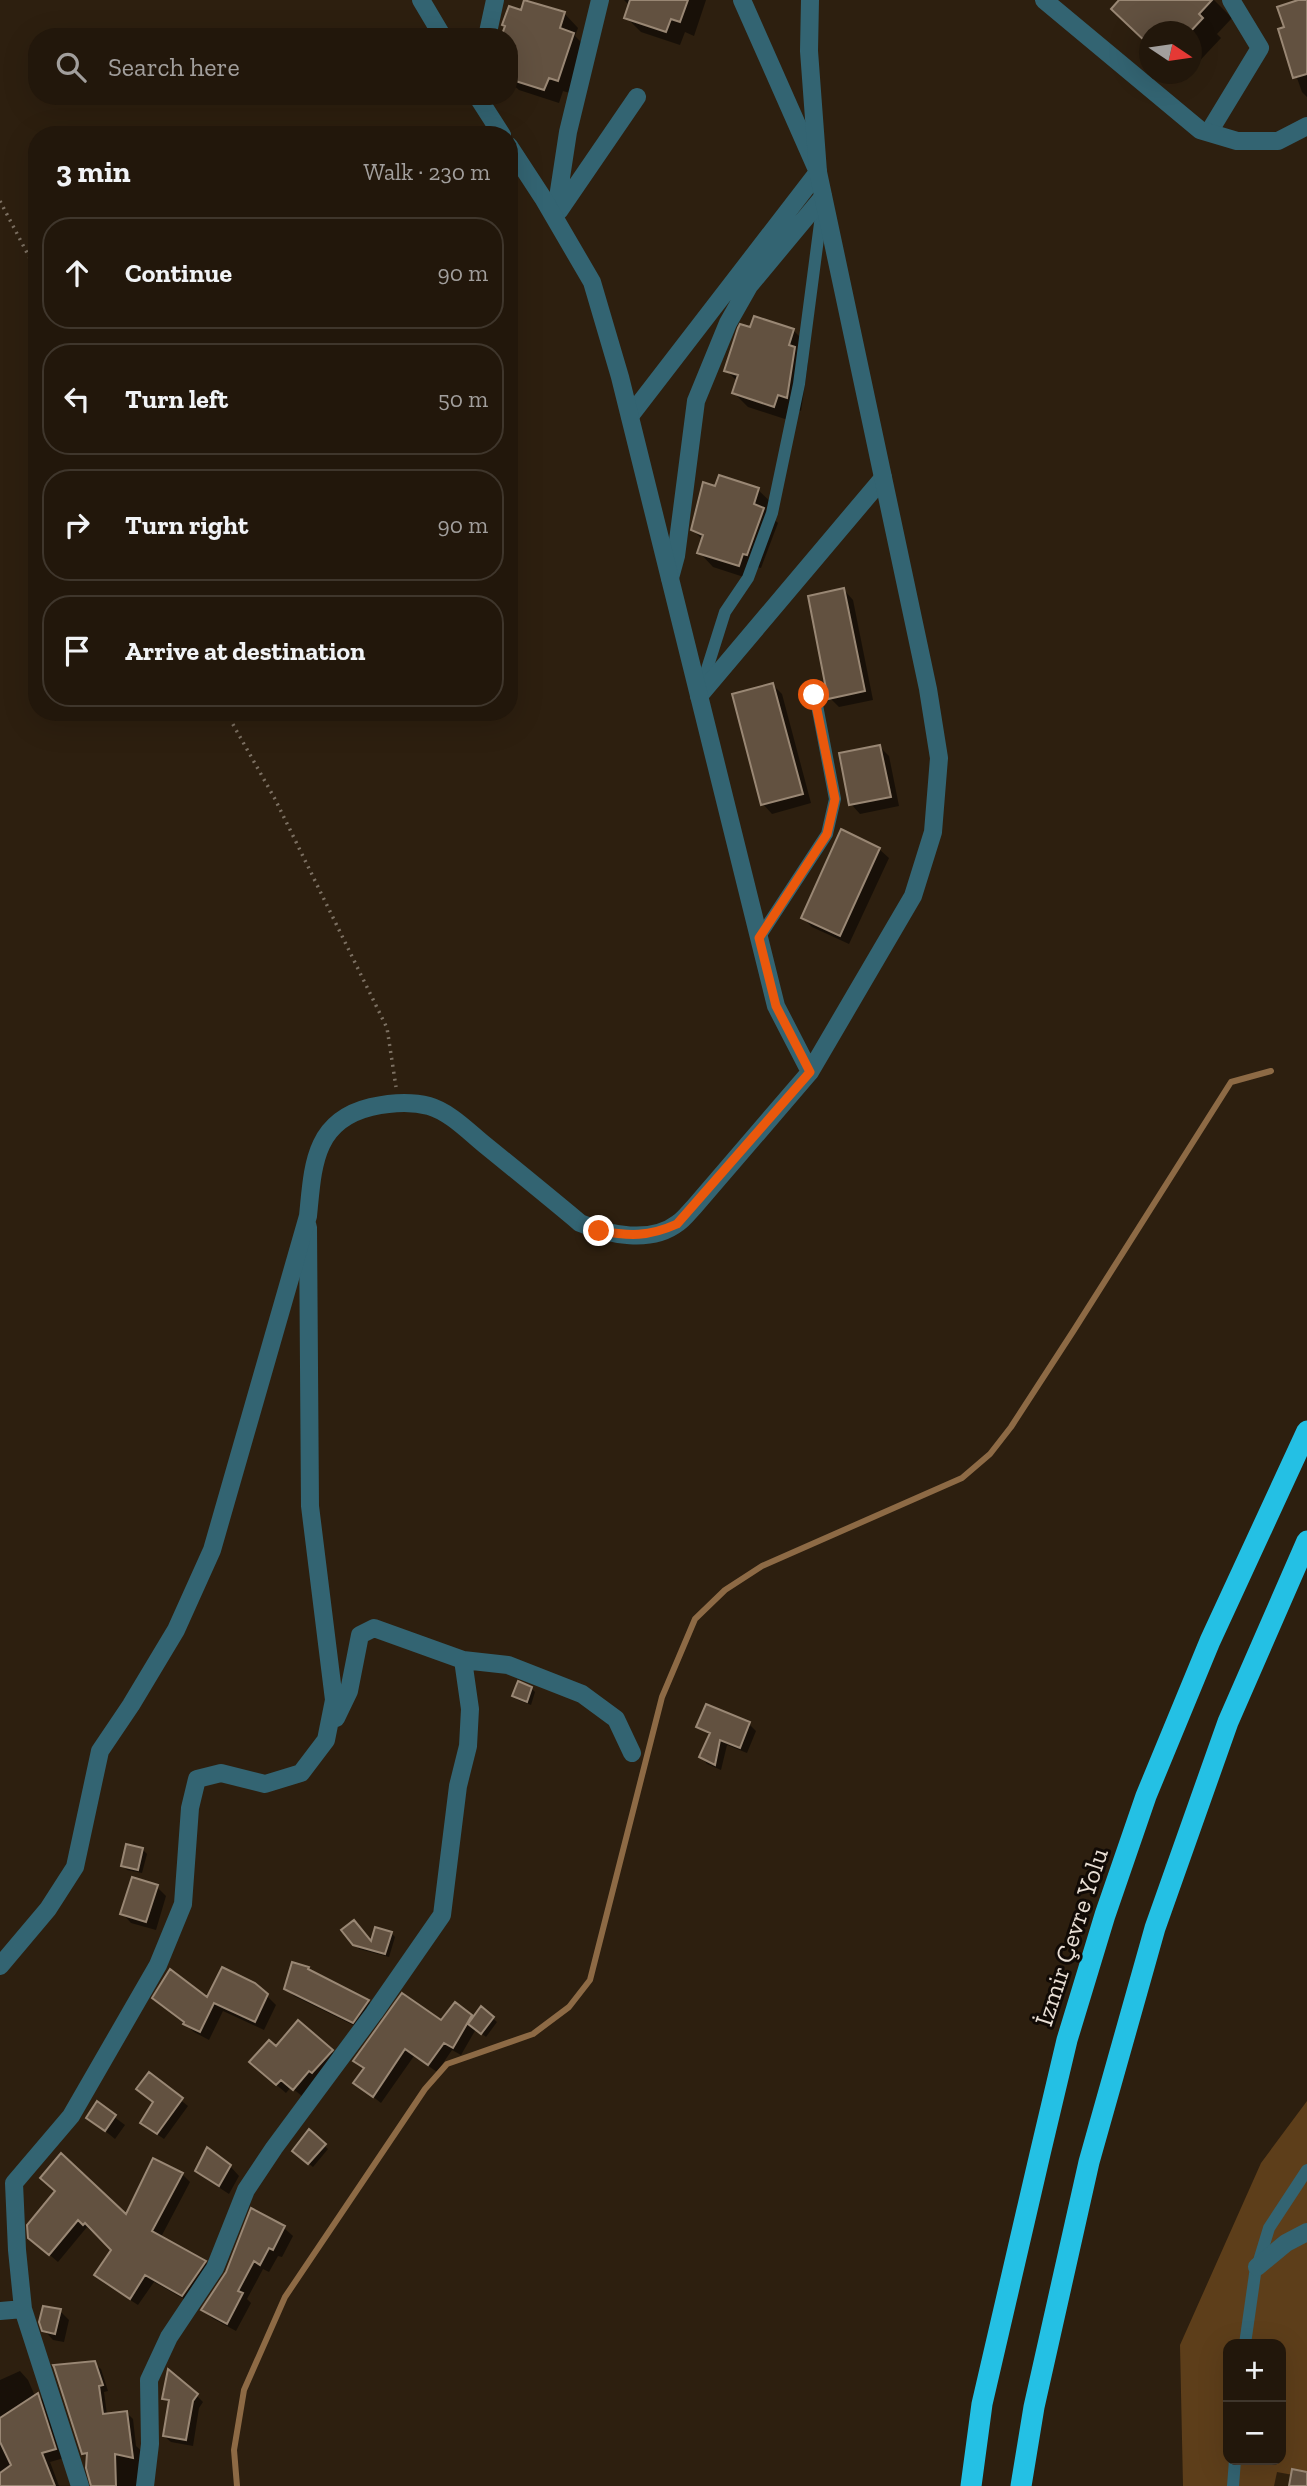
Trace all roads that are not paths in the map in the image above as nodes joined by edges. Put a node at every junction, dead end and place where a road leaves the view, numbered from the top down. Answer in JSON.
{"nodes":[{"id":1,"x":421,"y":0,"type":"edge"},
{"id":2,"x":495,"y":0,"type":"edge"},
{"id":3,"x":600,"y":0,"type":"edge"},
{"id":4,"x":742,"y":0,"type":"edge"},
{"id":5,"x":810,"y":0,"type":"edge"},
{"id":6,"x":1044,"y":0,"type":"edge"},
{"id":7,"x":1231,"y":0,"type":"edge"},
{"id":8,"x":438,"y":28,"type":"edge"},
{"id":9,"x":489,"y":28,"type":"edge"},
{"id":10,"x":637,"y":97,"type":"dead end"},
{"id":11,"x":483,"y":105,"type":"edge"},
{"id":12,"x":496,"y":126,"type":"edge"},
{"id":13,"x":1307,"y":126,"type":"edge"},
{"id":14,"x":1209,"y":132,"type":"junction"},
{"id":15,"x":518,"y":160,"type":"edge"},
{"id":16,"x":818,"y":173,"type":"junction"},
{"id":17,"x":823,"y":197,"type":"junction"},
{"id":18,"x":555,"y":217,"type":"junction"},
{"id":19,"x":629,"y":416,"type":"junction"},
{"id":20,"x":883,"y":478,"type":"junction"},
{"id":21,"x":670,"y":578,"type":"junction"},
{"id":22,"x":814,"y":695,"type":"dead end"},
{"id":23,"x":699,"y":696,"type":"junction"},
{"id":24,"x":759,"y":938,"type":"junction"},
{"id":25,"x":810,"y":1072,"type":"junction"},
{"id":26,"x":308,"y":1216,"type":"junction"},
{"id":27,"x":1307,"y":1431,"type":"edge"},
{"id":28,"x":1307,"y":1541,"type":"edge"},
{"id":29,"x":463,"y":1660,"type":"junction"},
{"id":30,"x":326,"y":1740,"type":"junction"},
{"id":31,"x":632,"y":1753,"type":"dead end"},
{"id":32,"x":0,"y":1966,"type":"edge"},
{"id":33,"x":1307,"y":2170,"type":"edge"},
{"id":34,"x":8,"y":2218,"type":"edge"},
{"id":35,"x":1307,"y":2232,"type":"edge"},
{"id":36,"x":1257,"y":2267,"type":"junction"},
{"id":37,"x":23,"y":2309,"type":"junction"},
{"id":38,"x":0,"y":2311,"type":"edge"},
{"id":39,"x":1246,"y":2339,"type":"edge"},
{"id":40,"x":1235,"y":2465,"type":"edge"},
{"id":41,"x":80,"y":2486,"type":"edge"},
{"id":42,"x":145,"y":2486,"type":"edge"},
{"id":43,"x":971,"y":2486,"type":"edge"},
{"id":44,"x":1021,"y":2486,"type":"edge"},
{"id":45,"x":1233,"y":2486,"type":"edge"}],
"edges":[{"from":1,"to":8,"type":"street"},
{"from":2,"to":9,"type":"street"},
{"from":3,"to":18,"type":"street"},
{"from":4,"to":16,"type":"street"},
{"from":5,"to":16,"type":"street"},
{"from":6,"to":14,"type":"street"},
{"from":7,"to":14,"type":"street"},
{"from":10,"to":18,"type":"street"},
{"from":11,"to":12,"type":"street"},
{"from":13,"to":14,"type":"street"},
{"from":15,"to":18,"type":"street"},
{"from":16,"to":17,"type":"street"},
{"from":16,"to":19,"type":"street"},
{"from":17,"to":20,"type":"street"},
{"from":17,"to":21,"type":"street"},
{"from":17,"to":23,"type":"lane"},
{"from":18,"to":19,"type":"street"},
{"from":19,"to":21,"type":"street"},
{"from":20,"to":23,"type":"street"},
{"from":20,"to":25,"type":"street"},
{"from":21,"to":23,"type":"street"},
{"from":22,"to":24,"type":"lane"},
{"from":23,"to":24,"type":"street"},
{"from":24,"to":25,"type":"street"},
{"from":25,"to":26,"type":"street"},
{"from":26,"to":30,"type":"street"},
{"from":26,"to":32,"type":"street"},
{"from":27,"to":43,"type":"highway","name":"İzmir Çevre Yolu"},
{"from":28,"to":44,"type":"highway"},
{"from":29,"to":30,"type":"street"},
{"from":29,"to":31,"type":"street"},
{"from":29,"to":42,"type":"street"},
{"from":30,"to":34,"type":"street"},
{"from":33,"to":36,"type":"lane"},
{"from":34,"to":37,"type":"street"},
{"from":35,"to":36,"type":"street"},
{"from":36,"to":39,"type":"lane"},
{"from":37,"to":38,"type":"street"},
{"from":37,"to":41,"type":"street"},
{"from":40,"to":45,"type":"lane"}]}
